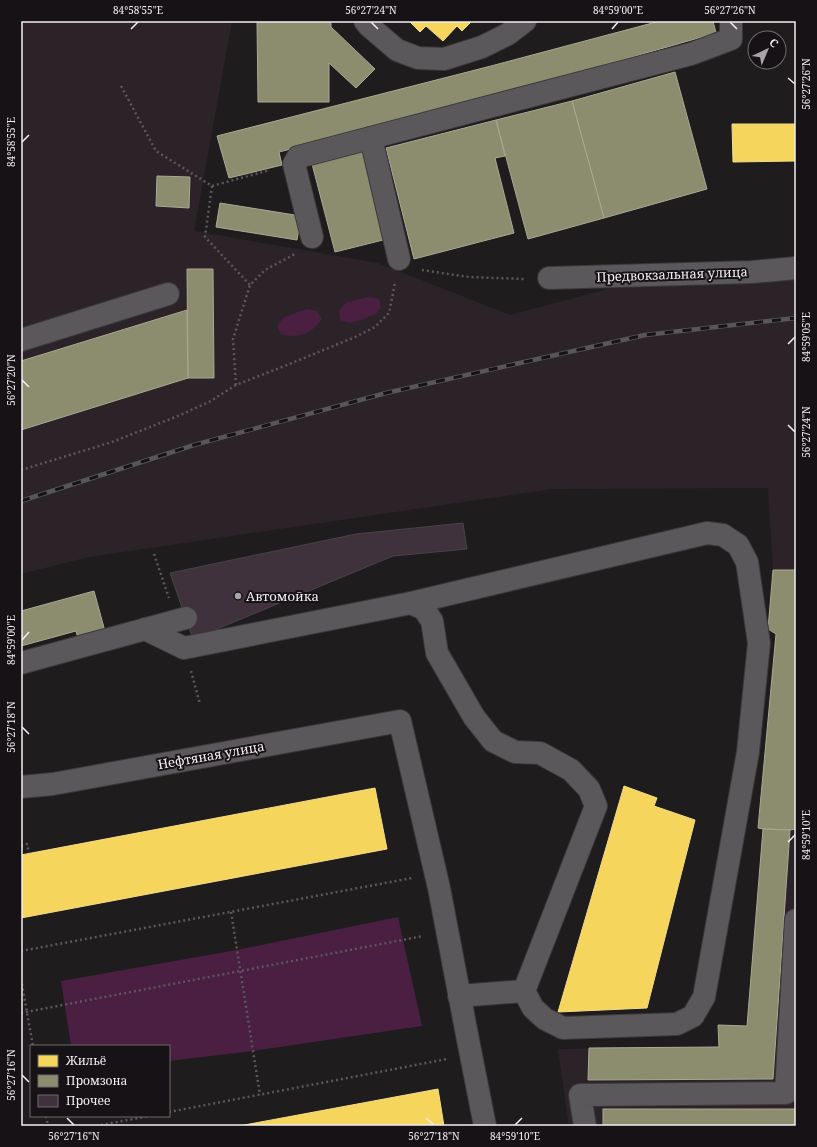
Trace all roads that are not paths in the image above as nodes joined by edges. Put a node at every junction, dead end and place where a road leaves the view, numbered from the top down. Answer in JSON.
{"nodes":[{"id":1,"x":365,"y":21,"type":"edge"},
{"id":2,"x":525,"y":21,"type":"edge"},
{"id":3,"x":731,"y":21,"type":"edge"},
{"id":4,"x":371,"y":138,"type":"junction"},
{"id":5,"x":312,"y":237,"type":"road end"},
{"id":6,"x":399,"y":259,"type":"road end"},
{"id":7,"x":796,"y":268,"type":"edge"},
{"id":8,"x":549,"y":278,"type":"road end"},
{"id":9,"x":168,"y":294,"type":"dead end"},
{"id":10,"x":21,"y":340,"type":"edge"},
{"id":11,"x":411,"y":602,"type":"junction"},
{"id":12,"x":186,"y":618,"type":"dead end"},
{"id":13,"x":145,"y":629,"type":"junction"},
{"id":14,"x":21,"y":663,"type":"edge"},
{"id":15,"x":21,"y":787,"type":"edge"},
{"id":16,"x":796,"y":920,"type":"edge"},
{"id":17,"x":524,"y":991,"type":"junction"},
{"id":18,"x":459,"y":996,"type":"junction"},
{"id":19,"x":485,"y":1126,"type":"edge"},
{"id":20,"x":585,"y":1126,"type":"edge"}],
"edges":[{"from":1,"to":2,"type":"street"},
{"from":3,"to":4,"type":"street"},
{"from":4,"to":5,"type":"street"},
{"from":4,"to":6,"type":"street"},
{"from":7,"to":8,"type":"street","name":"Предвокзальная улица"},
{"from":9,"to":10,"type":"street"},
{"from":11,"to":13,"type":"street"},
{"from":11,"to":17,"type":"street"},
{"from":11,"to":17,"type":"street"},
{"from":12,"to":13,"type":"street"},
{"from":13,"to":14,"type":"street"},
{"from":15,"to":18,"type":"street","name":"Нефтяная улица"},
{"from":16,"to":20,"type":"street"},
{"from":17,"to":18,"type":"street"},
{"from":18,"to":19,"type":"street"}]}
